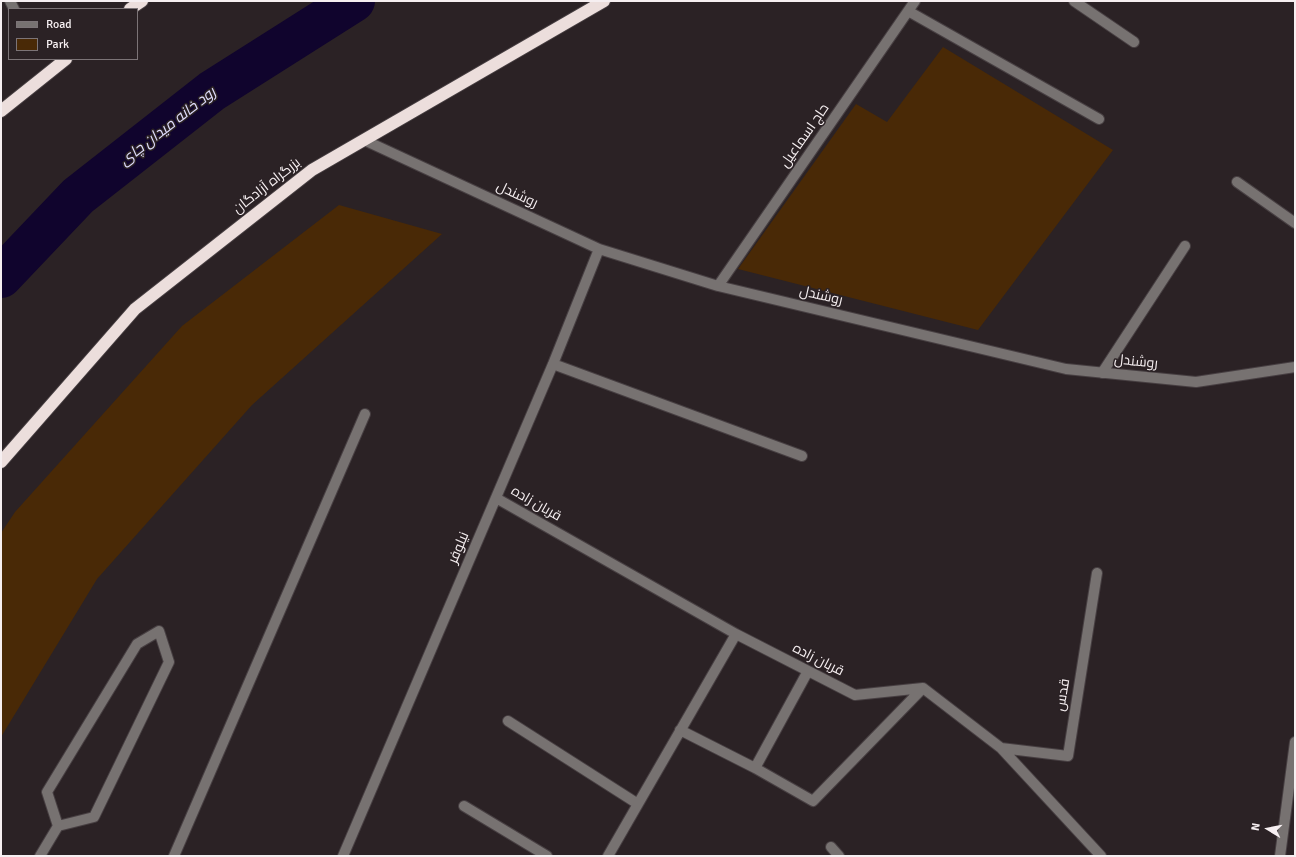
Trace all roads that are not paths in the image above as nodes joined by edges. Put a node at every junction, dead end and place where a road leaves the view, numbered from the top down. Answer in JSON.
{"nodes":[{"id":1,"x":142,"y":1,"type":"edge"},
{"id":2,"x":604,"y":1,"type":"edge"},
{"id":3,"x":915,"y":1,"type":"edge"},
{"id":4,"x":1074,"y":1,"type":"edge"},
{"id":5,"x":132,"y":8,"type":"edge"},
{"id":6,"x":908,"y":11,"type":"junction"},
{"id":7,"x":1134,"y":42,"type":"dead end"},
{"id":8,"x":65,"y":60,"type":"edge"},
{"id":9,"x":1,"y":111,"type":"edge"},
{"id":10,"x":1099,"y":119,"type":"dead end"},
{"id":11,"x":364,"y":140,"type":"junction"},
{"id":12,"x":1237,"y":182,"type":"dead end"},
{"id":13,"x":1295,"y":222,"type":"edge"},
{"id":14,"x":1185,"y":246,"type":"dead end"},
{"id":15,"x":599,"y":249,"type":"junction"},
{"id":16,"x":718,"y":286,"type":"junction"},
{"id":17,"x":553,"y":364,"type":"junction"},
{"id":18,"x":1295,"y":367,"type":"edge"},
{"id":19,"x":1102,"y":373,"type":"junction"},
{"id":20,"x":365,"y":414,"type":"dead end"},
{"id":21,"x":802,"y":456,"type":"dead end"},
{"id":22,"x":1,"y":462,"type":"edge"},
{"id":23,"x":496,"y":498,"type":"junction"},
{"id":24,"x":1097,"y":573,"type":"dead end"},
{"id":25,"x":736,"y":634,"type":"junction"},
{"id":26,"x":808,"y":671,"type":"junction"},
{"id":27,"x":924,"y":688,"type":"junction"},
{"id":28,"x":508,"y":721,"type":"dead end"},
{"id":29,"x":680,"y":730,"type":"junction"},
{"id":30,"x":1295,"y":742,"type":"edge"},
{"id":31,"x":1001,"y":748,"type":"junction"},
{"id":32,"x":755,"y":768,"type":"junction"},
{"id":33,"x":638,"y":804,"type":"junction"},
{"id":34,"x":464,"y":806,"type":"dead end"},
{"id":35,"x":58,"y":826,"type":"junction"},
{"id":36,"x":831,"y":847,"type":"dead end"},
{"id":37,"x":1276,"y":855,"type":"edge"},
{"id":38,"x":40,"y":856,"type":"edge"},
{"id":39,"x":174,"y":856,"type":"edge"},
{"id":40,"x":343,"y":856,"type":"edge"},
{"id":41,"x":546,"y":856,"type":"edge"},
{"id":42,"x":608,"y":856,"type":"edge"},
{"id":43,"x":839,"y":856,"type":"edge"},
{"id":44,"x":1101,"y":856,"type":"edge"}],
"edges":[{"from":1,"to":5,"type":"highway"},
{"from":2,"to":11,"type":"highway","name":"بزرگراه آزادگان"},
{"from":3,"to":6,"type":"street","name":"حاج اسماعیل"},
{"from":4,"to":7,"type":"street"},
{"from":6,"to":10,"type":"street"},
{"from":6,"to":16,"type":"street","name":"حاج اسماعیل"},
{"from":8,"to":9,"type":"highway"},
{"from":11,"to":15,"type":"street","name":"روشندل"},
{"from":11,"to":22,"type":"highway","name":"بزرگراه آزادگان"},
{"from":12,"to":13,"type":"street"},
{"from":14,"to":19,"type":"street"},
{"from":15,"to":16,"type":"street","name":"روشندل"},
{"from":15,"to":17,"type":"street","name":"نیلوفر"},
{"from":16,"to":19,"type":"street","name":"روشندل"},
{"from":17,"to":21,"type":"street"},
{"from":17,"to":23,"type":"street","name":"نیلوفر"},
{"from":18,"to":19,"type":"street","name":"روشندل"},
{"from":20,"to":39,"type":"street"},
{"from":23,"to":25,"type":"street","name":"قربان زاده"},
{"from":23,"to":40,"type":"street","name":"نیلوفر"},
{"from":24,"to":31,"type":"street","name":"قدس"},
{"from":25,"to":26,"type":"street","name":"قربان زاده"},
{"from":25,"to":29,"type":"street"},
{"from":26,"to":27,"type":"street","name":"قربان زاده"},
{"from":26,"to":32,"type":"street"},
{"from":27,"to":31,"type":"street"},
{"from":27,"to":32,"type":"street"},
{"from":28,"to":33,"type":"street"},
{"from":29,"to":32,"type":"street"},
{"from":29,"to":33,"type":"street"},
{"from":30,"to":37,"type":"street"},
{"from":31,"to":44,"type":"street"},
{"from":33,"to":42,"type":"street"},
{"from":34,"to":41,"type":"street"},
{"from":35,"to":35,"type":"street"},
{"from":35,"to":38,"type":"street"},
{"from":36,"to":43,"type":"street"}]}
